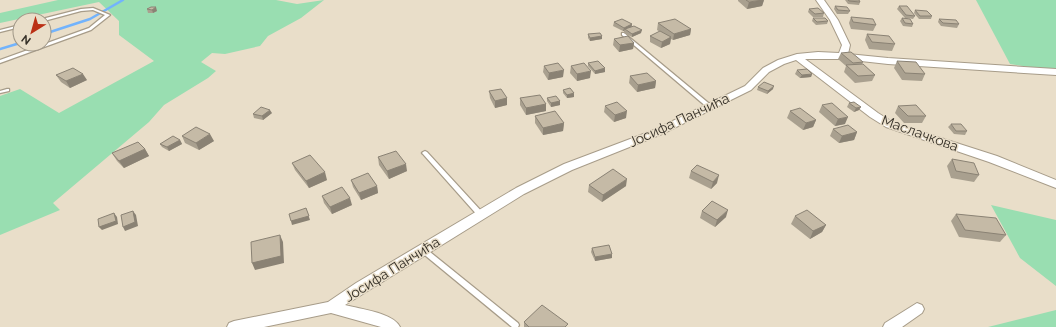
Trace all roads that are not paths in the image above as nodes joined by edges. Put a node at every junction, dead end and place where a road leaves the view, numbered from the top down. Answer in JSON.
{"nodes":[{"id":1,"x":820,"y":0,"type":"edge"},
{"id":2,"x":52,"y":18,"type":"edge"},
{"id":3,"x":12,"y":28,"type":"edge"},
{"id":4,"x":0,"y":31,"type":"edge"},
{"id":5,"x":623,"y":34,"type":"dead end"},
{"id":6,"x":52,"y":43,"type":"edge"},
{"id":7,"x":27,"y":52,"type":"edge"},
{"id":8,"x":843,"y":56,"type":"junction"},
{"id":9,"x":797,"y":57,"type":"junction"},
{"id":10,"x":0,"y":62,"type":"edge"},
{"id":11,"x":1056,"y":72,"type":"edge"},
{"id":12,"x":7,"y":90,"type":"dead end"},
{"id":13,"x":0,"y":92,"type":"edge"},
{"id":14,"x":710,"y":107,"type":"junction"},
{"id":15,"x":425,"y":153,"type":"dead end"},
{"id":16,"x":1056,"y":184,"type":"edge"},
{"id":17,"x":481,"y":215,"type":"junction"},
{"id":18,"x":423,"y":250,"type":"junction"},
{"id":19,"x":331,"y":307,"type":"junction"},
{"id":20,"x":917,"y":309,"type":"dead end"},
{"id":21,"x":515,"y":325,"type":"dead end"},
{"id":22,"x":234,"y":327,"type":"edge"},
{"id":23,"x":392,"y":327,"type":"edge"},
{"id":24,"x":890,"y":327,"type":"edge"}],
"edges":[{"from":1,"to":8,"type":"street"},
{"from":2,"to":6,"type":"lane"},
{"from":3,"to":4,"type":"lane"},
{"from":5,"to":14,"type":"lane"},
{"from":7,"to":10,"type":"lane"},
{"from":8,"to":9,"type":"street","name":"Јосифа Панчића"},
{"from":8,"to":11,"type":"street","name":"Јосифа Панчића"},
{"from":9,"to":14,"type":"street","name":"Јосифа Панчића"},
{"from":9,"to":16,"type":"street","name":"Маслачкова"},
{"from":12,"to":13,"type":"lane"},
{"from":14,"to":17,"type":"street","name":"Јосифа Панчића"},
{"from":15,"to":17,"type":"lane"},
{"from":17,"to":18,"type":"street","name":"Јосифа Панчића"},
{"from":18,"to":19,"type":"street","name":"Јосифа Панчића"},
{"from":18,"to":21,"type":"lane"},
{"from":19,"to":22,"type":"street"},
{"from":19,"to":23,"type":"street"},
{"from":20,"to":24,"type":"street"}]}
